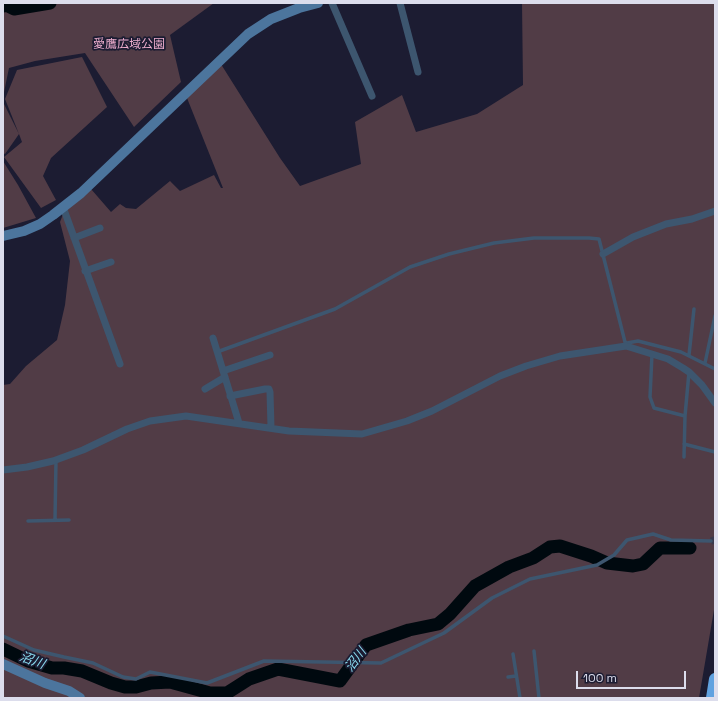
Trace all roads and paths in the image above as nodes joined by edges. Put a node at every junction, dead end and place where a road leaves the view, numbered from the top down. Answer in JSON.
{"nodes":[{"id":1,"x":318,"y":3,"type":"edge"},
{"id":2,"x":332,"y":3,"type":"edge"},
{"id":3,"x":400,"y":3,"type":"edge"},
{"id":4,"x":418,"y":72,"type":"dead end"},
{"id":5,"x":372,"y":96,"type":"dead end"},
{"id":6,"x":63,"y":207,"type":"junction"},
{"id":7,"x":715,"y":211,"type":"edge"},
{"id":8,"x":100,"y":228,"type":"dead end"},
{"id":9,"x":3,"y":236,"type":"edge"},
{"id":10,"x":74,"y":238,"type":"junction"},
{"id":11,"x":603,"y":254,"type":"junction"},
{"id":12,"x":111,"y":262,"type":"dead end"},
{"id":13,"x":85,"y":271,"type":"junction"},
{"id":14,"x":694,"y":309,"type":"dead end"},
{"id":15,"x":715,"y":316,"type":"edge"},
{"id":16,"x":213,"y":338,"type":"dead end"},
{"id":17,"x":626,"y":346,"type":"junction"},
{"id":18,"x":217,"y":352,"type":"junction"},
{"id":19,"x":652,"y":354,"type":"junction"},
{"id":20,"x":270,"y":355,"type":"dead end"},
{"id":21,"x":689,"y":356,"type":"junction"},
{"id":22,"x":705,"y":363,"type":"junction"},
{"id":23,"x":120,"y":364,"type":"dead end"},
{"id":24,"x":715,"y":369,"type":"edge"},
{"id":25,"x":689,"y":372,"type":"junction"},
{"id":26,"x":224,"y":374,"type":"junction"},
{"id":27,"x":205,"y":389,"type":"dead end"},
{"id":28,"x":712,"y":393,"type":"edge"},
{"id":29,"x":230,"y":396,"type":"junction"},
{"id":30,"x":715,"y":403,"type":"edge"},
{"id":31,"x":684,"y":416,"type":"junction"},
{"id":32,"x":239,"y":423,"type":"junction"},
{"id":33,"x":271,"y":427,"type":"junction"},
{"id":34,"x":684,"y":444,"type":"junction"},
{"id":35,"x":715,"y":452,"type":"edge"},
{"id":36,"x":684,"y":457,"type":"dead end"},
{"id":37,"x":56,"y":460,"type":"junction"},
{"id":38,"x":3,"y":470,"type":"edge"},
{"id":39,"x":55,"y":520,"type":"junction"},
{"id":40,"x":69,"y":520,"type":"dead end"},
{"id":41,"x":28,"y":521,"type":"dead end"},
{"id":42,"x":711,"y":541,"type":"dead end"},
{"id":43,"x":3,"y":636,"type":"edge"},
{"id":44,"x":534,"y":651,"type":"dead end"},
{"id":45,"x":513,"y":654,"type":"dead end"},
{"id":46,"x":3,"y":664,"type":"edge"},
{"id":47,"x":516,"y":676,"type":"junction"},
{"id":48,"x":508,"y":677,"type":"dead end"},
{"id":49,"x":715,"y":679,"type":"edge"},
{"id":50,"x":80,"y":698,"type":"edge"},
{"id":51,"x":520,"y":698,"type":"edge"},
{"id":52,"x":539,"y":698,"type":"edge"},
{"id":53,"x":712,"y":698,"type":"edge"}],
"edges":[{"from":1,"to":6,"type":"street"},
{"from":2,"to":5,"type":"street"},
{"from":3,"to":4,"type":"street"},
{"from":6,"to":9,"type":"street"},
{"from":6,"to":10,"type":"street"},
{"from":7,"to":11,"type":"street"},
{"from":8,"to":10,"type":"street"},
{"from":10,"to":13,"type":"street"},
{"from":11,"to":17,"type":"lane"},
{"from":11,"to":18,"type":"lane"},
{"from":12,"to":13,"type":"street"},
{"from":13,"to":23,"type":"street"},
{"from":14,"to":21,"type":"lane"},
{"from":15,"to":22,"type":"lane"},
{"from":16,"to":18,"type":"street"},
{"from":17,"to":19,"type":"street"},
{"from":17,"to":21,"type":"lane"},
{"from":17,"to":33,"type":"street"},
{"from":18,"to":26,"type":"street"},
{"from":19,"to":25,"type":"street"},
{"from":19,"to":31,"type":"lane"},
{"from":20,"to":26,"type":"street"},
{"from":21,"to":22,"type":"lane"},
{"from":22,"to":24,"type":"lane"},
{"from":25,"to":28,"type":"street"},
{"from":25,"to":31,"type":"lane"},
{"from":26,"to":27,"type":"street"},
{"from":26,"to":29,"type":"street"},
{"from":28,"to":30,"type":"street"},
{"from":29,"to":32,"type":"street"},
{"from":29,"to":33,"type":"street"},
{"from":31,"to":34,"type":"lane"},
{"from":32,"to":33,"type":"street"},
{"from":32,"to":37,"type":"street"},
{"from":34,"to":35,"type":"lane"},
{"from":34,"to":36,"type":"lane"},
{"from":37,"to":38,"type":"street"},
{"from":37,"to":39,"type":"lane"},
{"from":39,"to":40,"type":"lane"},
{"from":39,"to":41,"type":"lane"},
{"from":42,"to":43,"type":"lane"},
{"from":44,"to":52,"type":"lane"},
{"from":45,"to":47,"type":"lane"},
{"from":46,"to":50,"type":"street"},
{"from":47,"to":48,"type":"lane"},
{"from":47,"to":51,"type":"lane"},
{"from":49,"to":53,"type":"highway"}]}
